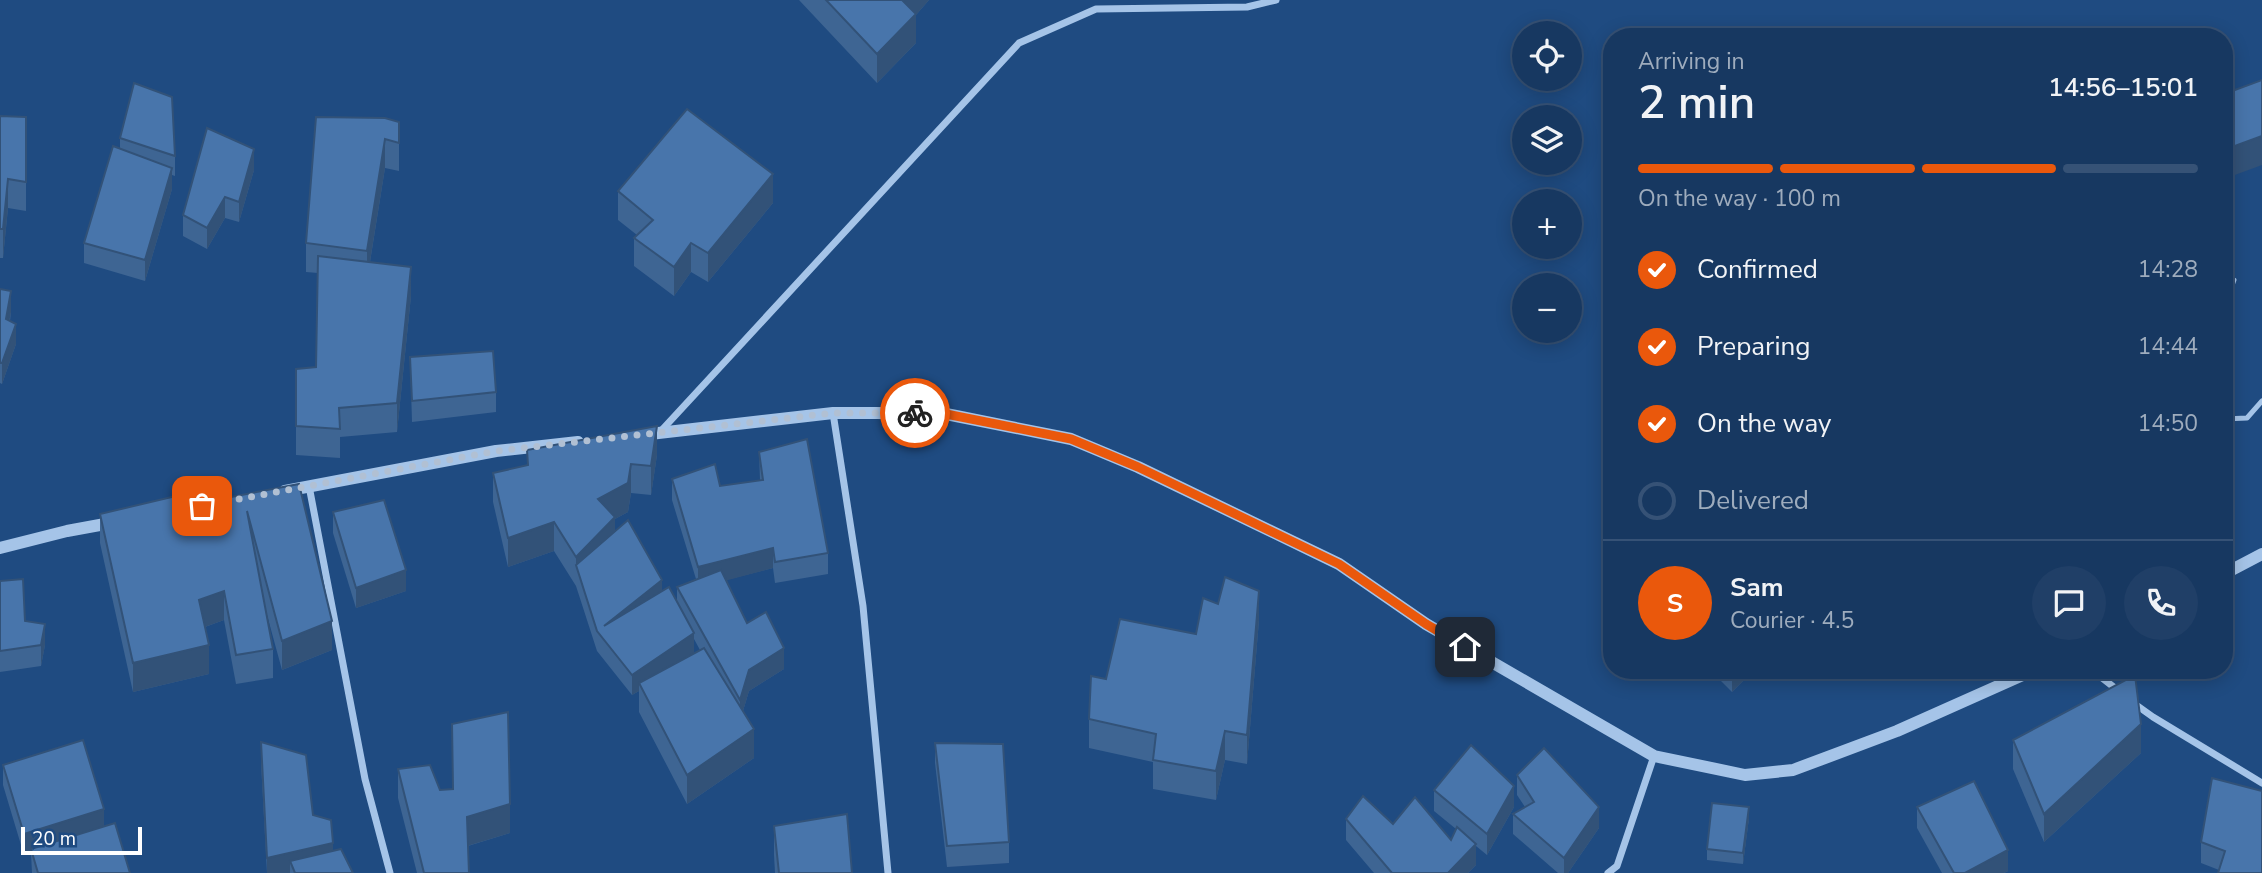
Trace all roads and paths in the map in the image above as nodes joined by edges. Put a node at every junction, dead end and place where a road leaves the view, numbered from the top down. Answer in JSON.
{"nodes":[{"id":1,"x":1276,"y":0,"type":"edge"},
{"id":2,"x":2262,"y":401,"type":"edge"},
{"id":3,"x":833,"y":413,"type":"junction"},
{"id":4,"x":2233,"y":419,"type":"edge"},
{"id":5,"x":659,"y":433,"type":"junction"},
{"id":6,"x":632,"y":436,"type":"edge"},
{"id":7,"x":591,"y":440,"type":"edge"},
{"id":8,"x":309,"y":486,"type":"junction"},
{"id":9,"x":269,"y":494,"type":"edge"},
{"id":10,"x":134,"y":519,"type":"edge"},
{"id":11,"x":0,"y":548,"type":"edge"},
{"id":12,"x":2262,"y":554,"type":"edge"},
{"id":13,"x":2233,"y":569,"type":"edge"},
{"id":14,"x":2015,"y":679,"type":"edge"},
{"id":15,"x":2103,"y":679,"type":"edge"},
{"id":16,"x":1654,"y":756,"type":"junction"},
{"id":17,"x":2262,"y":783,"type":"edge"},
{"id":18,"x":1618,"y":870,"type":"edge"},
{"id":19,"x":390,"y":873,"type":"edge"},
{"id":20,"x":888,"y":873,"type":"edge"},
{"id":21,"x":1608,"y":873,"type":"edge"}],
"edges":[{"from":1,"to":5,"type":"street"},
{"from":2,"to":4,"type":"lane"},
{"from":3,"to":5,"type":"street"},
{"from":3,"to":16,"type":"street"},
{"from":3,"to":20,"type":"street"},
{"from":5,"to":6,"type":"street"},
{"from":7,"to":8,"type":"street"},
{"from":8,"to":9,"type":"street"},
{"from":8,"to":19,"type":"street"},
{"from":10,"to":11,"type":"street"},
{"from":12,"to":13,"type":"street"},
{"from":14,"to":16,"type":"street"},
{"from":15,"to":17,"type":"street"},
{"from":16,"to":18,"type":"street"},
{"from":18,"to":21,"type":"street"}]}
